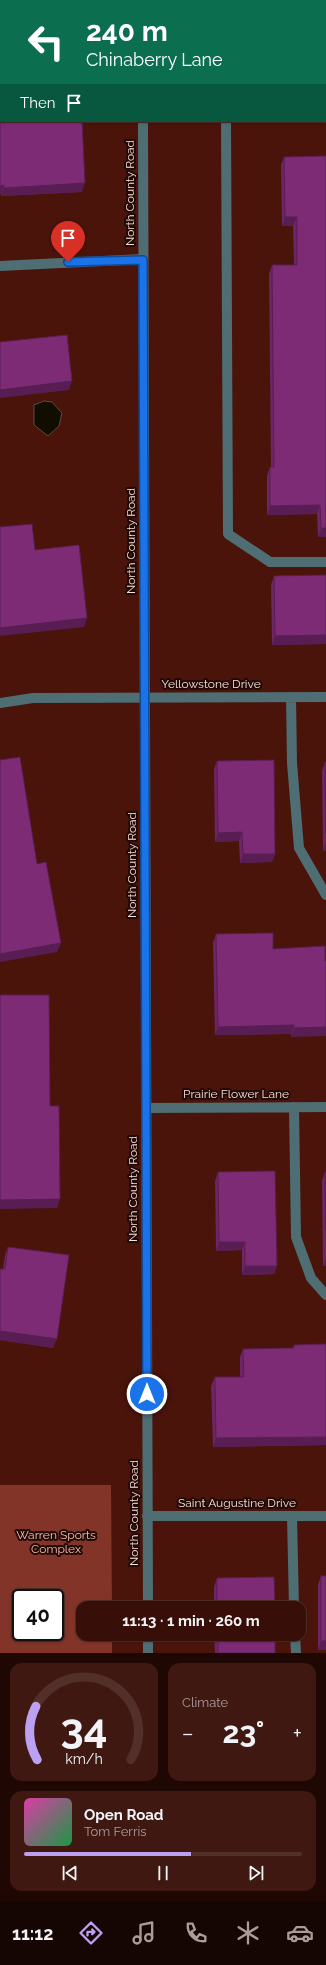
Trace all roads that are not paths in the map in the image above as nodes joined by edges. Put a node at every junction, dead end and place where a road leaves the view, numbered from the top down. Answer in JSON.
{"nodes":[{"id":1,"x":143,"y":122,"type":"edge"},
{"id":2,"x":226,"y":122,"type":"edge"},
{"id":3,"x":143,"y":260,"type":"junction"},
{"id":4,"x":0,"y":266,"type":"edge"},
{"id":5,"x":326,"y":562,"type":"edge"},
{"id":6,"x":145,"y":696,"type":"junction"},
{"id":7,"x":291,"y":697,"type":"junction"},
{"id":8,"x":326,"y":697,"type":"edge"},
{"id":9,"x":0,"y":703,"type":"edge"},
{"id":10,"x":326,"y":895,"type":"edge"},
{"id":11,"x":294,"y":1107,"type":"junction"},
{"id":12,"x":326,"y":1107,"type":"edge"},
{"id":13,"x":146,"y":1108,"type":"junction"},
{"id":14,"x":326,"y":1295,"type":"edge"},
{"id":15,"x":147,"y":1516,"type":"junction"},
{"id":16,"x":292,"y":1516,"type":"junction"},
{"id":17,"x":326,"y":1516,"type":"edge"},
{"id":18,"x":148,"y":1601,"type":"edge"},
{"id":19,"x":294,"y":1601,"type":"edge"},
{"id":20,"x":148,"y":1641,"type":"edge"},
{"id":21,"x":295,"y":1641,"type":"edge"},
{"id":22,"x":148,"y":1653,"type":"edge"},
{"id":23,"x":296,"y":1653,"type":"edge"}],
"edges":[{"from":1,"to":3,"type":"street","name":"North County Road"},
{"from":2,"to":5,"type":"street"},
{"from":3,"to":4,"type":"street"},
{"from":3,"to":6,"type":"street","name":"North County Road"},
{"from":6,"to":7,"type":"street","name":"Yellowstone Drive"},
{"from":6,"to":9,"type":"street","name":"Yellowstone Drive"},
{"from":6,"to":13,"type":"street","name":"North County Road"},
{"from":7,"to":8,"type":"street","name":"Yellowstone Drive"},
{"from":7,"to":10,"type":"street"},
{"from":11,"to":12,"type":"street","name":"Prairie Flower Lane"},
{"from":11,"to":13,"type":"street","name":"Prairie Flower Lane"},
{"from":11,"to":14,"type":"street"},
{"from":13,"to":15,"type":"street","name":"North County Road"},
{"from":15,"to":16,"type":"street","name":"Saint Augustine Drive"},
{"from":15,"to":18,"type":"street","name":"North County Road"},
{"from":16,"to":17,"type":"street","name":"Saint Augustine Drive"},
{"from":16,"to":19,"type":"street"},
{"from":20,"to":22,"type":"street"},
{"from":21,"to":23,"type":"street"}]}
